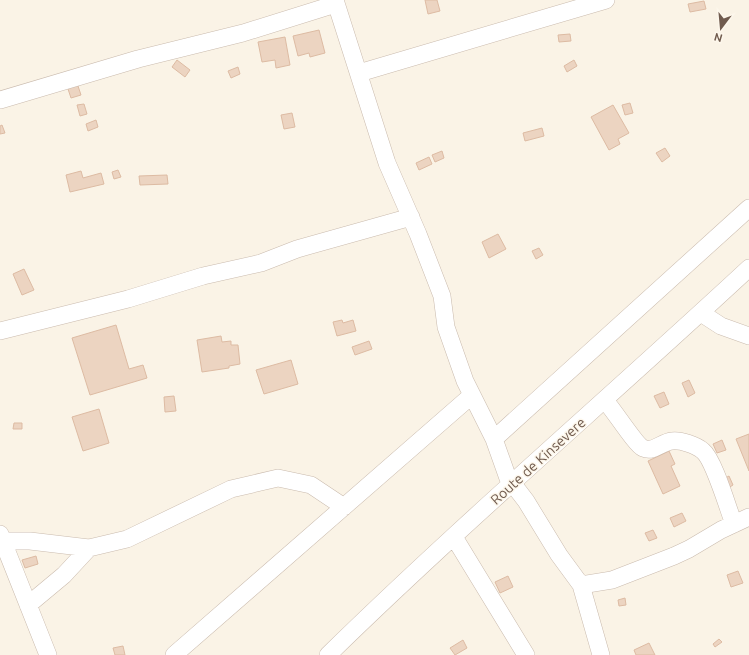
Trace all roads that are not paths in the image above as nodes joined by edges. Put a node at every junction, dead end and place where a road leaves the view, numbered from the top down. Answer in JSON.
{"nodes":[{"id":1,"x":606,"y":0,"type":"edge"},
{"id":2,"x":336,"y":2,"type":"edge"},
{"id":3,"x":359,"y":73,"type":"junction"},
{"id":4,"x":0,"y":100,"type":"edge"},
{"id":5,"x":749,"y":208,"type":"edge"},
{"id":6,"x":411,"y":217,"type":"junction"},
{"id":7,"x":749,"y":268,"type":"edge"},
{"id":8,"x":701,"y":313,"type":"junction"},
{"id":9,"x":0,"y":331,"type":"edge"},
{"id":10,"x":747,"y":339,"type":"edge"},
{"id":11,"x":471,"y":396,"type":"junction"},
{"id":12,"x":602,"y":403,"type":"junction"},
{"id":13,"x":494,"y":439,"type":"junction"},
{"id":14,"x":510,"y":484,"type":"junction"},
{"id":15,"x":344,"y":507,"type":"junction"},
{"id":16,"x":749,"y":517,"type":"edge"},
{"id":17,"x":734,"y":524,"type":"junction"},
{"id":18,"x":454,"y":537,"type":"junction"},
{"id":19,"x":1,"y":538,"type":"edge"},
{"id":20,"x":89,"y":548,"type":"junction"},
{"id":21,"x":581,"y":586,"type":"junction"},
{"id":22,"x":28,"y":605,"type":"junction"},
{"id":23,"x":48,"y":655,"type":"edge"},
{"id":24,"x":174,"y":655,"type":"edge"},
{"id":25,"x":328,"y":655,"type":"edge"},
{"id":26,"x":526,"y":655,"type":"edge"},
{"id":27,"x":601,"y":655,"type":"edge"}],
"edges":[{"from":1,"to":3,"type":"street"},
{"from":2,"to":3,"type":"street"},
{"from":2,"to":4,"type":"street"},
{"from":3,"to":6,"type":"street"},
{"from":5,"to":13,"type":"street"},
{"from":6,"to":9,"type":"street"},
{"from":6,"to":11,"type":"street"},
{"from":7,"to":8,"type":"street","name":"Route de Kinsevere"},
{"from":8,"to":10,"type":"street"},
{"from":8,"to":12,"type":"street","name":"Route de Kinsevere"},
{"from":11,"to":13,"type":"street"},
{"from":11,"to":15,"type":"street"},
{"from":12,"to":14,"type":"street","name":"Route de Kinsevere"},
{"from":12,"to":17,"type":"street"},
{"from":13,"to":14,"type":"street"},
{"from":14,"to":18,"type":"street","name":"Route de Kinsevere"},
{"from":14,"to":21,"type":"street"},
{"from":15,"to":20,"type":"street"},
{"from":15,"to":24,"type":"street"},
{"from":16,"to":17,"type":"street"},
{"from":17,"to":21,"type":"street"},
{"from":18,"to":25,"type":"street","name":"Route de Kinsevere"},
{"from":18,"to":26,"type":"street"},
{"from":19,"to":20,"type":"street"},
{"from":19,"to":22,"type":"street"},
{"from":20,"to":22,"type":"street"},
{"from":21,"to":27,"type":"street"},
{"from":22,"to":23,"type":"street"}]}
